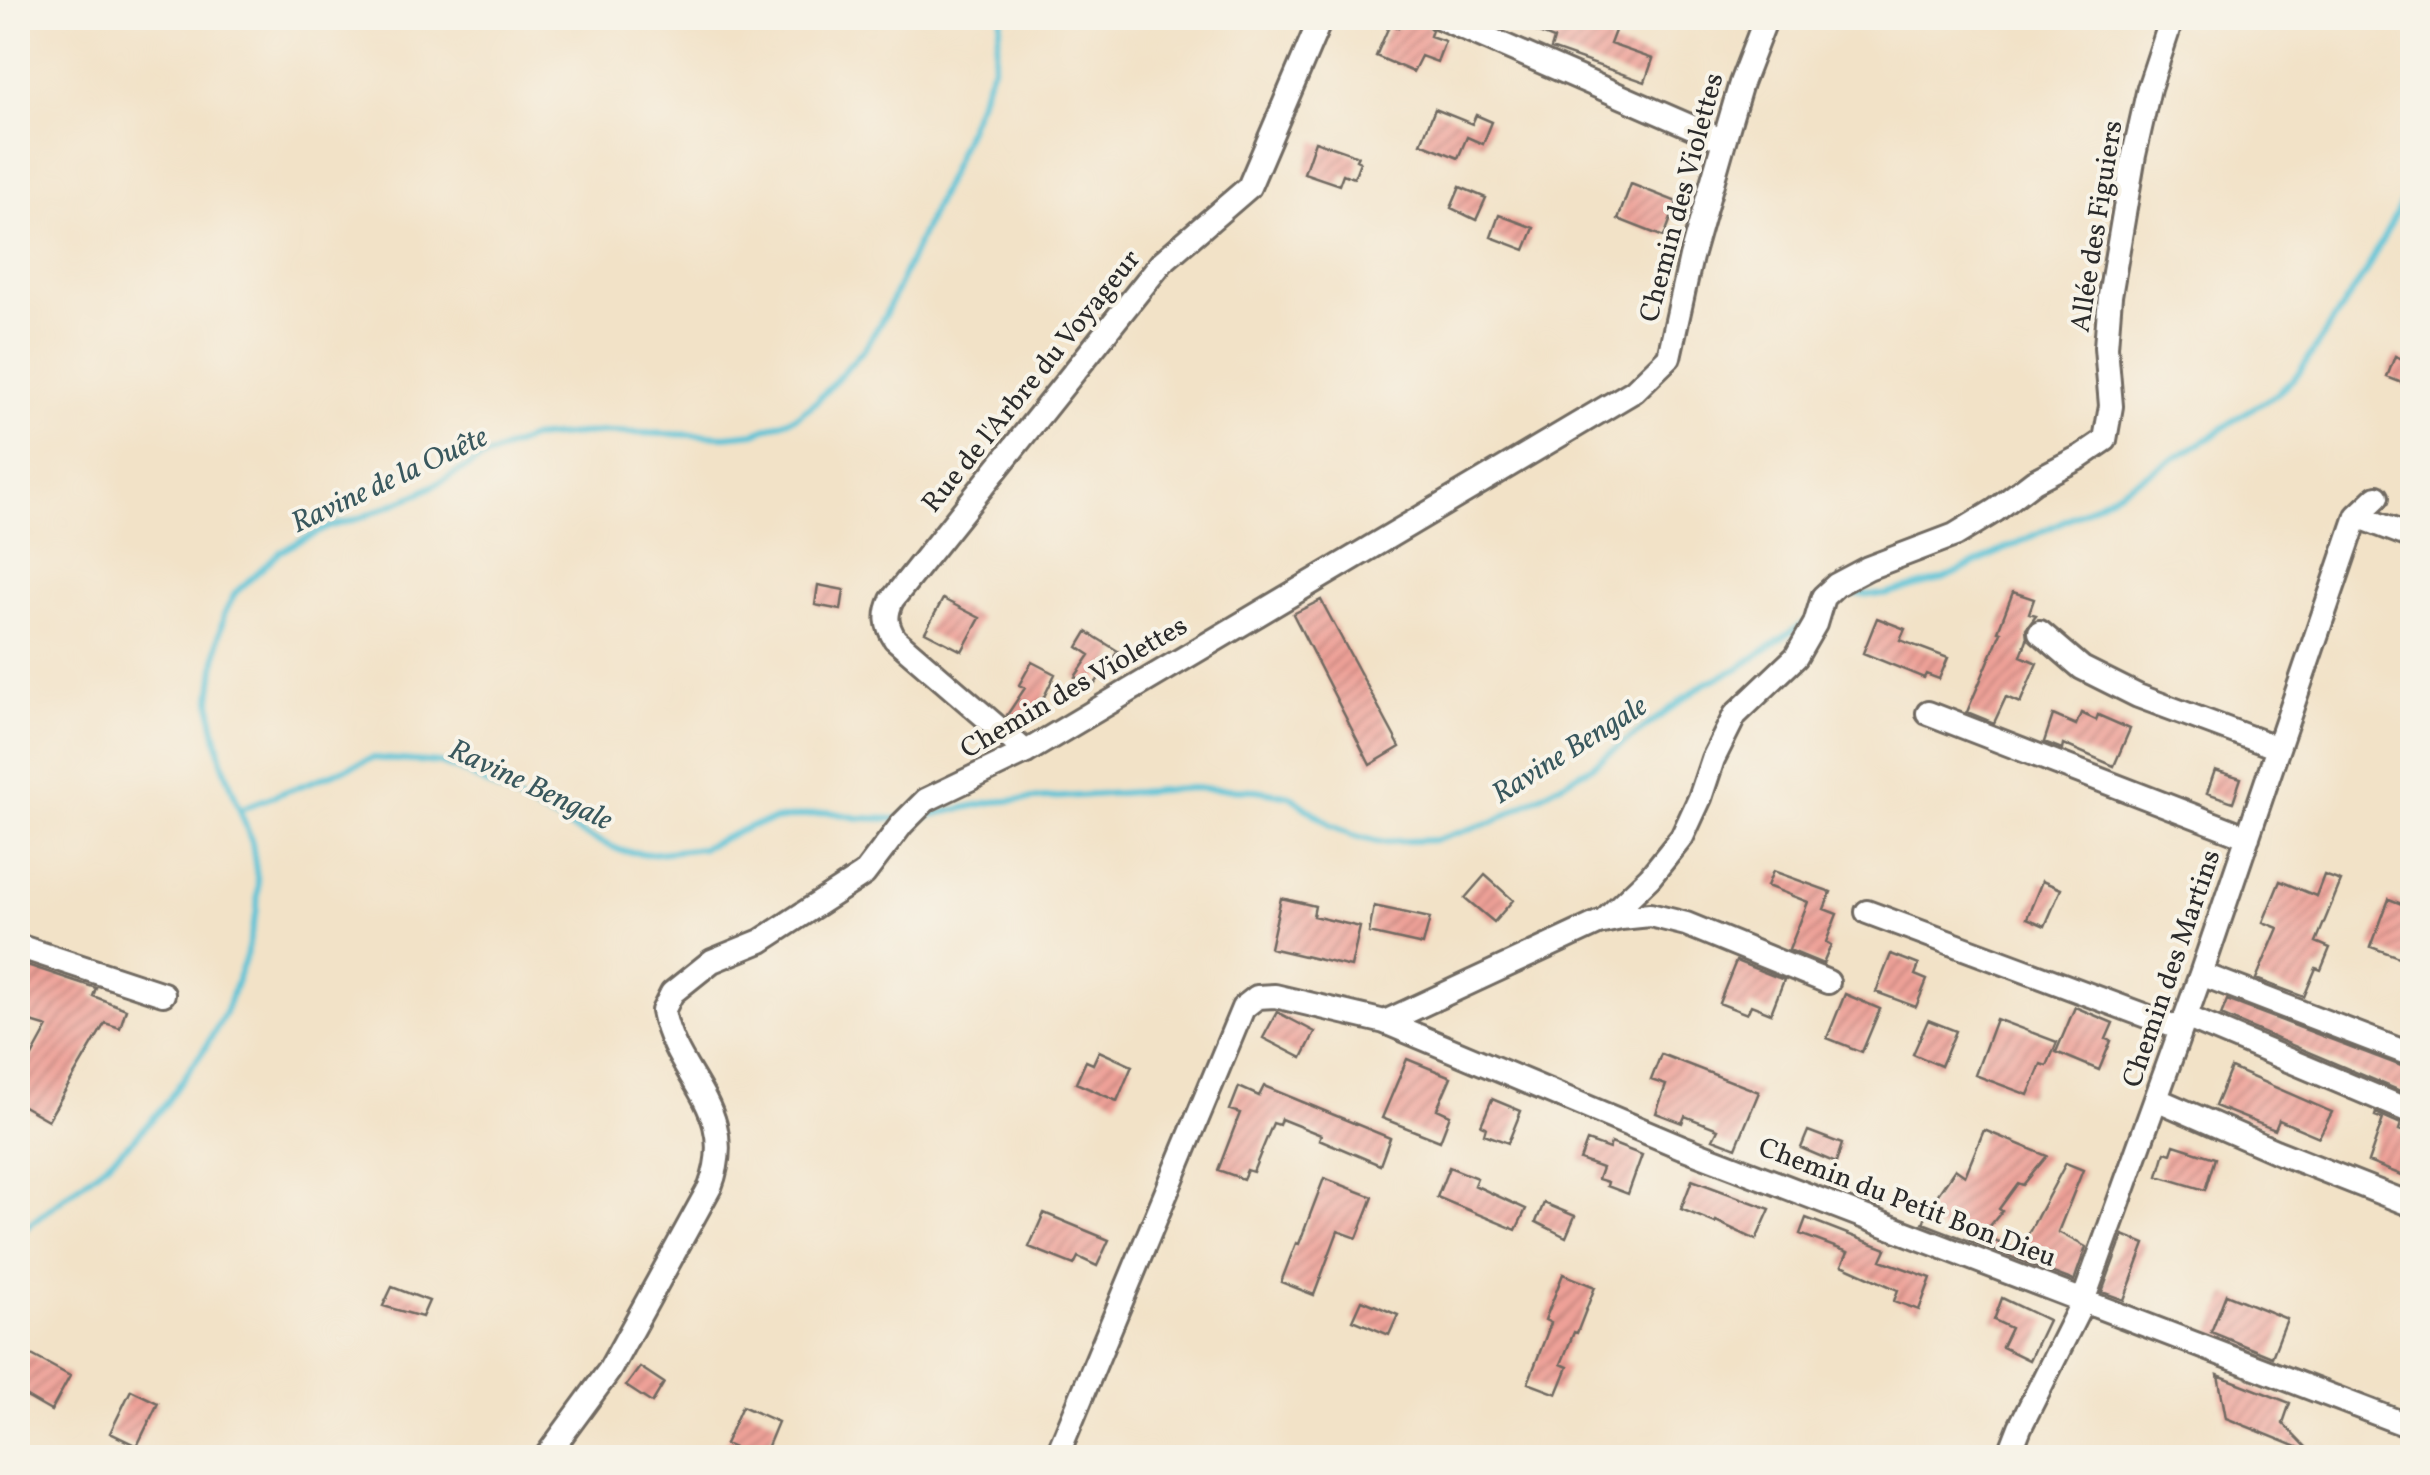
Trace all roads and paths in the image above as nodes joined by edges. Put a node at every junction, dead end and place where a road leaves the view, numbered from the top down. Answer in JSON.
{"nodes":[{"id":1,"x":1321,"y":18,"type":"edge"},
{"id":2,"x":1441,"y":18,"type":"edge"},
{"id":3,"x":1766,"y":18,"type":"edge"},
{"id":4,"x":2172,"y":18,"type":"edge"},
{"id":5,"x":1724,"y":141,"type":"junction"},
{"id":6,"x":2378,"y":497,"type":"dead end"},
{"id":7,"x":2356,"y":516,"type":"junction"},
{"id":8,"x":2412,"y":537,"type":"edge"},
{"id":9,"x":2040,"y":632,"type":"dead end"},
{"id":10,"x":1928,"y":713,"type":"dead end"},
{"id":11,"x":2278,"y":748,"type":"junction"},
{"id":12,"x":1026,"y":752,"type":"junction"},
{"id":13,"x":2248,"y":836,"type":"junction"},
{"id":14,"x":1867,"y":912,"type":"dead end"},
{"id":15,"x":1604,"y":921,"type":"junction"},
{"id":16,"x":18,"y":946,"type":"edge"},
{"id":17,"x":2201,"y":974,"type":"junction"},
{"id":18,"x":1828,"y":982,"type":"dead end"},
{"id":19,"x":163,"y":994,"type":"dead end"},
{"id":20,"x":1385,"y":1022,"type":"junction"},
{"id":21,"x":2183,"y":1023,"type":"junction"},
{"id":22,"x":2412,"y":1055,"type":"edge"},
{"id":23,"x":2156,"y":1100,"type":"junction"},
{"id":24,"x":2412,"y":1112,"type":"edge"},
{"id":25,"x":2412,"y":1205,"type":"edge"},
{"id":26,"x":2083,"y":1300,"type":"junction"},
{"id":27,"x":2412,"y":1427,"type":"edge"},
{"id":28,"x":545,"y":1458,"type":"edge"},
{"id":29,"x":1056,"y":1458,"type":"edge"},
{"id":30,"x":2008,"y":1458,"type":"edge"}],
"edges":[{"from":1,"to":12,"type":"street","name":"Rue de l'Arbre du Voyageur"},
{"from":2,"to":5,"type":"street"},
{"from":3,"to":5,"type":"street","name":"Chemin des Violettes"},
{"from":4,"to":15,"type":"street","name":"Allée des Figuiers"},
{"from":5,"to":12,"type":"street","name":"Chemin des Violettes"},
{"from":6,"to":7,"type":"street"},
{"from":7,"to":8,"type":"street"},
{"from":7,"to":11,"type":"street","name":"Chemin des Martins"},
{"from":9,"to":11,"type":"street"},
{"from":10,"to":13,"type":"street"},
{"from":11,"to":13,"type":"street","name":"Chemin des Martins"},
{"from":12,"to":28,"type":"street","name":"Chemin des Violettes"},
{"from":13,"to":17,"type":"street","name":"Chemin des Martins"},
{"from":14,"to":21,"type":"street"},
{"from":15,"to":18,"type":"street"},
{"from":15,"to":20,"type":"street"},
{"from":16,"to":19,"type":"street"},
{"from":17,"to":21,"type":"street","name":"Chemin des Martins"},
{"from":17,"to":22,"type":"street"},
{"from":20,"to":26,"type":"street","name":"Chemin du Petit Bon Dieu"},
{"from":20,"to":29,"type":"street","name":"Chemin du Petit Bon Dieu"},
{"from":21,"to":23,"type":"street","name":"Chemin des Martins"},
{"from":21,"to":24,"type":"street"},
{"from":23,"to":25,"type":"street"},
{"from":23,"to":26,"type":"street","name":"Chemin des Martins"},
{"from":26,"to":27,"type":"street","name":"Chemin du Petit Bon Dieu"},
{"from":26,"to":30,"type":"street","name":"Chemin des Martins"}]}
